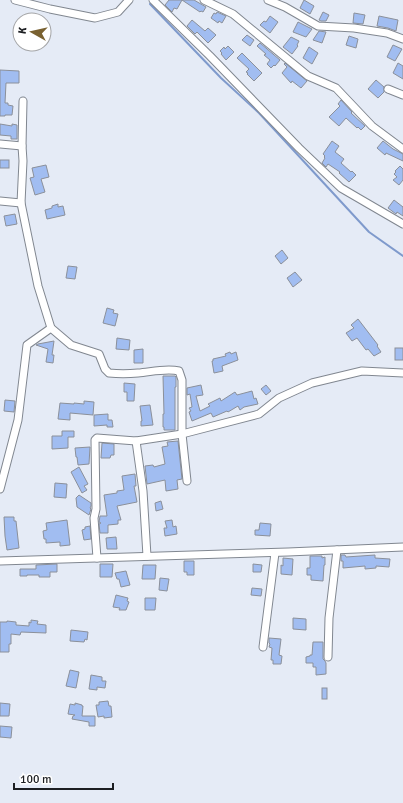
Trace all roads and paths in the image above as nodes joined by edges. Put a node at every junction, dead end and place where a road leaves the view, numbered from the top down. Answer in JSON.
{"nodes":[{"id":1,"x":15,"y":0,"type":"edge"},
{"id":2,"x":129,"y":0,"type":"edge"},
{"id":3,"x":153,"y":0,"type":"edge"},
{"id":4,"x":204,"y":0,"type":"edge"},
{"id":5,"x":268,"y":0,"type":"edge"},
{"id":6,"x":403,"y":39,"type":"edge"},
{"id":7,"x":388,"y":89,"type":"dead end"},
{"id":8,"x":403,"y":95,"type":"edge"},
{"id":9,"x":23,"y":101,"type":"dead end"},
{"id":10,"x":0,"y":144,"type":"edge"},
{"id":11,"x":22,"y":146,"type":"junction"},
{"id":12,"x":403,"y":149,"type":"edge"},
{"id":13,"x":0,"y":201,"type":"edge"},
{"id":14,"x":21,"y":203,"type":"junction"},
{"id":15,"x":403,"y":224,"type":"edge"},
{"id":16,"x":51,"y":328,"type":"junction"},
{"id":17,"x":403,"y":373,"type":"edge"},
{"id":18,"x":182,"y":434,"type":"junction"},
{"id":19,"x":136,"y":441,"type":"junction"},
{"id":20,"x":187,"y":481,"type":"dead end"},
{"id":21,"x":0,"y":489,"type":"edge"},
{"id":22,"x":403,"y":547,"type":"edge"},
{"id":23,"x":337,"y":550,"type":"junction"},
{"id":24,"x":275,"y":553,"type":"junction"},
{"id":25,"x":147,"y":556,"type":"junction"},
{"id":26,"x":97,"y":558,"type":"junction"},
{"id":27,"x":0,"y":561,"type":"edge"},
{"id":28,"x":263,"y":648,"type":"dead end"},
{"id":29,"x":328,"y":657,"type":"dead end"}],
"edges":[{"from":1,"to":2,"type":"street"},
{"from":3,"to":15,"type":"street"},
{"from":4,"to":12,"type":"street"},
{"from":5,"to":6,"type":"street"},
{"from":7,"to":8,"type":"street"},
{"from":9,"to":11,"type":"street"},
{"from":10,"to":11,"type":"street"},
{"from":11,"to":14,"type":"street"},
{"from":13,"to":14,"type":"street"},
{"from":14,"to":16,"type":"street"},
{"from":16,"to":18,"type":"street"},
{"from":16,"to":21,"type":"street"},
{"from":17,"to":18,"type":"street"},
{"from":18,"to":19,"type":"street"},
{"from":18,"to":20,"type":"street"},
{"from":19,"to":25,"type":"street"},
{"from":19,"to":26,"type":"street"},
{"from":22,"to":23,"type":"street"},
{"from":23,"to":24,"type":"street"},
{"from":23,"to":29,"type":"street"},
{"from":24,"to":25,"type":"street"},
{"from":24,"to":28,"type":"street"},
{"from":25,"to":26,"type":"street"},
{"from":26,"to":27,"type":"street"}]}
